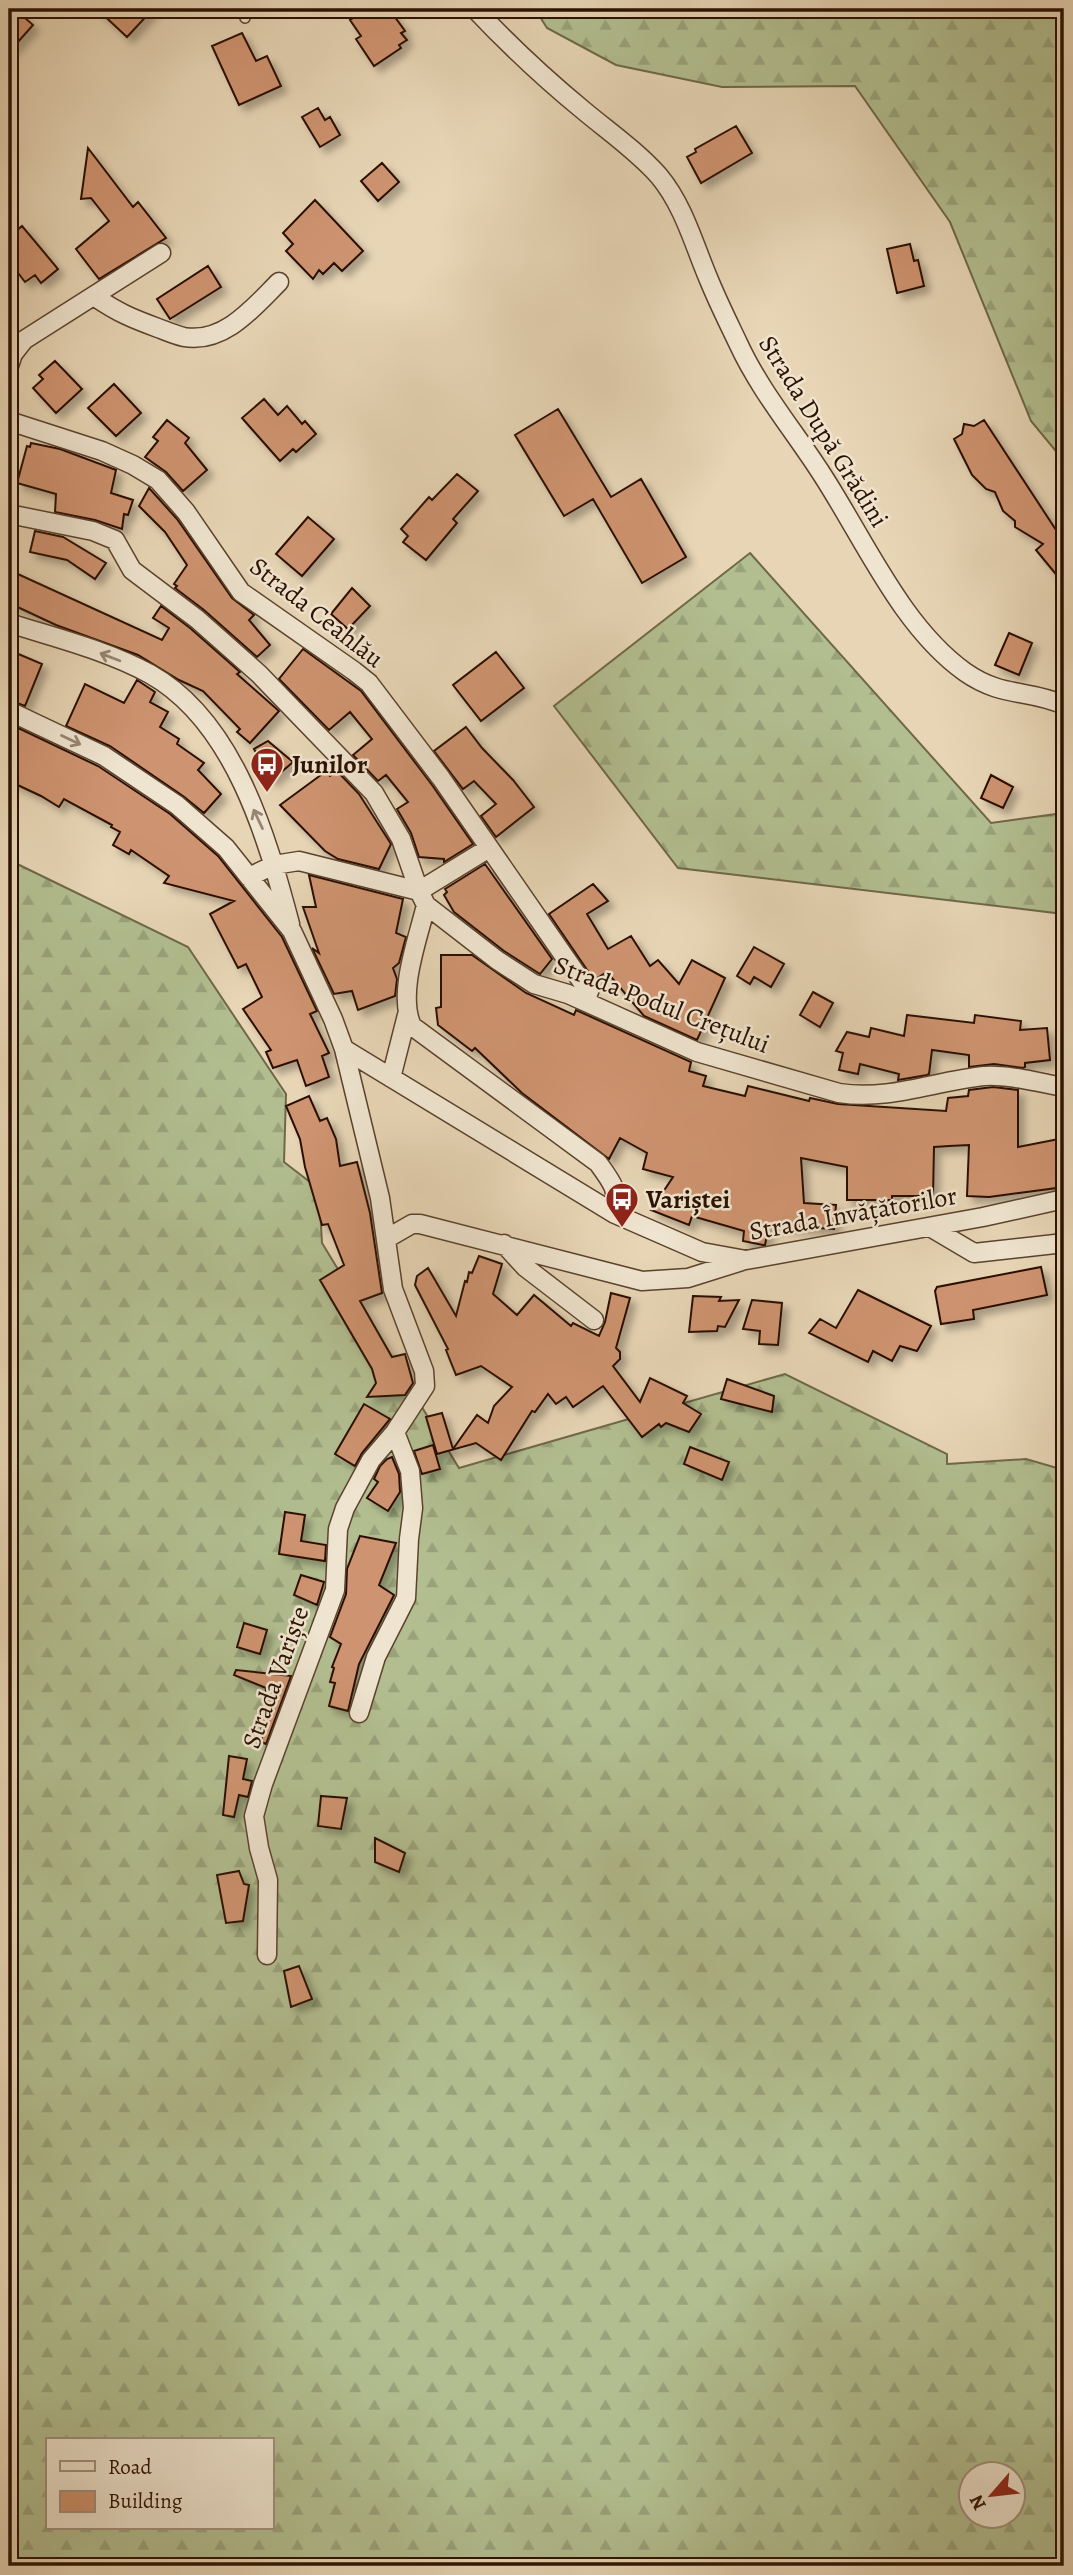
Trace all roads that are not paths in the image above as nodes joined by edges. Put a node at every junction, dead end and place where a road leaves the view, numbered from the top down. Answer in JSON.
{"nodes":[{"id":1,"x":475,"y":9,"type":"edge"},
{"id":2,"x":161,"y":253,"type":"dead end"},
{"id":3,"x":279,"y":282,"type":"dead end"},
{"id":4,"x":95,"y":297,"type":"junction"},
{"id":5,"x":9,"y":366,"type":"edge"},
{"id":6,"x":9,"y":421,"type":"edge"},
{"id":7,"x":9,"y":514,"type":"edge"},
{"id":8,"x":9,"y":623,"type":"edge"},
{"id":9,"x":1064,"y":705,"type":"edge"},
{"id":10,"x":9,"y":711,"type":"edge"},
{"id":11,"x":489,"y":848,"type":"junction"},
{"id":12,"x":274,"y":865,"type":"junction"},
{"id":13,"x":249,"y":877,"type":"junction"},
{"id":14,"x":423,"y":898,"type":"junction"},
{"id":15,"x":292,"y":931,"type":"junction"},
{"id":16,"x":589,"y":992,"type":"dead end"},
{"id":17,"x":407,"y":1015,"type":"junction"},
{"id":18,"x":344,"y":1049,"type":"junction"},
{"id":19,"x":391,"y":1078,"type":"junction"},
{"id":20,"x":1064,"y":1087,"type":"edge"},
{"id":21,"x":1064,"y":1199,"type":"edge"},
{"id":22,"x":615,"y":1214,"type":"junction"},
{"id":23,"x":930,"y":1227,"type":"junction"},
{"id":24,"x":386,"y":1239,"type":"junction"},
{"id":25,"x":1064,"y":1243,"type":"edge"},
{"id":26,"x":504,"y":1244,"type":"junction"},
{"id":27,"x":746,"y":1260,"type":"junction"},
{"id":28,"x":594,"y":1320,"type":"dead end"},
{"id":29,"x":395,"y":1432,"type":"junction"},
{"id":30,"x":359,"y":1713,"type":"dead end"},
{"id":31,"x":267,"y":1955,"type":"dead end"}],
"edges":[{"from":1,"to":9,"type":"street","name":"Strada După Grădini"},
{"from":2,"to":4,"type":"street"},
{"from":3,"to":4,"type":"street"},
{"from":4,"to":5,"type":"street"},
{"from":6,"to":11,"type":"street","name":"Strada Ceahlău"},
{"from":7,"to":14,"type":"street"},
{"from":12,"to":8,"type":"street","one_way":true},
{"from":10,"to":13,"type":"street","one_way":true},
{"from":11,"to":14,"type":"street"},
{"from":11,"to":16,"type":"street","name":"Strada Ceahlău"},
{"from":12,"to":13,"type":"street"},
{"from":12,"to":14,"type":"street","name":"Strada Podul Crețului"},
{"from":12,"to":15,"type":"street"},
{"from":13,"to":15,"type":"street"},
{"from":14,"to":17,"type":"street"},
{"from":14,"to":20,"type":"street","name":"Strada Podul Crețului"},
{"from":15,"to":18,"type":"street","name":"Strada Variște"},
{"from":17,"to":19,"type":"street"},
{"from":17,"to":22,"type":"street"},
{"from":18,"to":19,"type":"street","name":"Strada Învățătorilor"},
{"from":18,"to":24,"type":"street","name":"Strada Variște"},
{"from":19,"to":22,"type":"street","name":"Strada Învățătorilor"},
{"from":21,"to":23,"type":"street","name":"Strada Învățătorilor"},
{"from":22,"to":27,"type":"street","name":"Strada Învățătorilor"},
{"from":23,"to":25,"type":"street"},
{"from":23,"to":27,"type":"street","name":"Strada Învățătorilor"},
{"from":24,"to":26,"type":"street"},
{"from":24,"to":29,"type":"street","name":"Strada Variște"},
{"from":26,"to":27,"type":"street"},
{"from":26,"to":28,"type":"street"},
{"from":29,"to":30,"type":"street"},
{"from":29,"to":31,"type":"street","name":"Strada Variște"}]}
